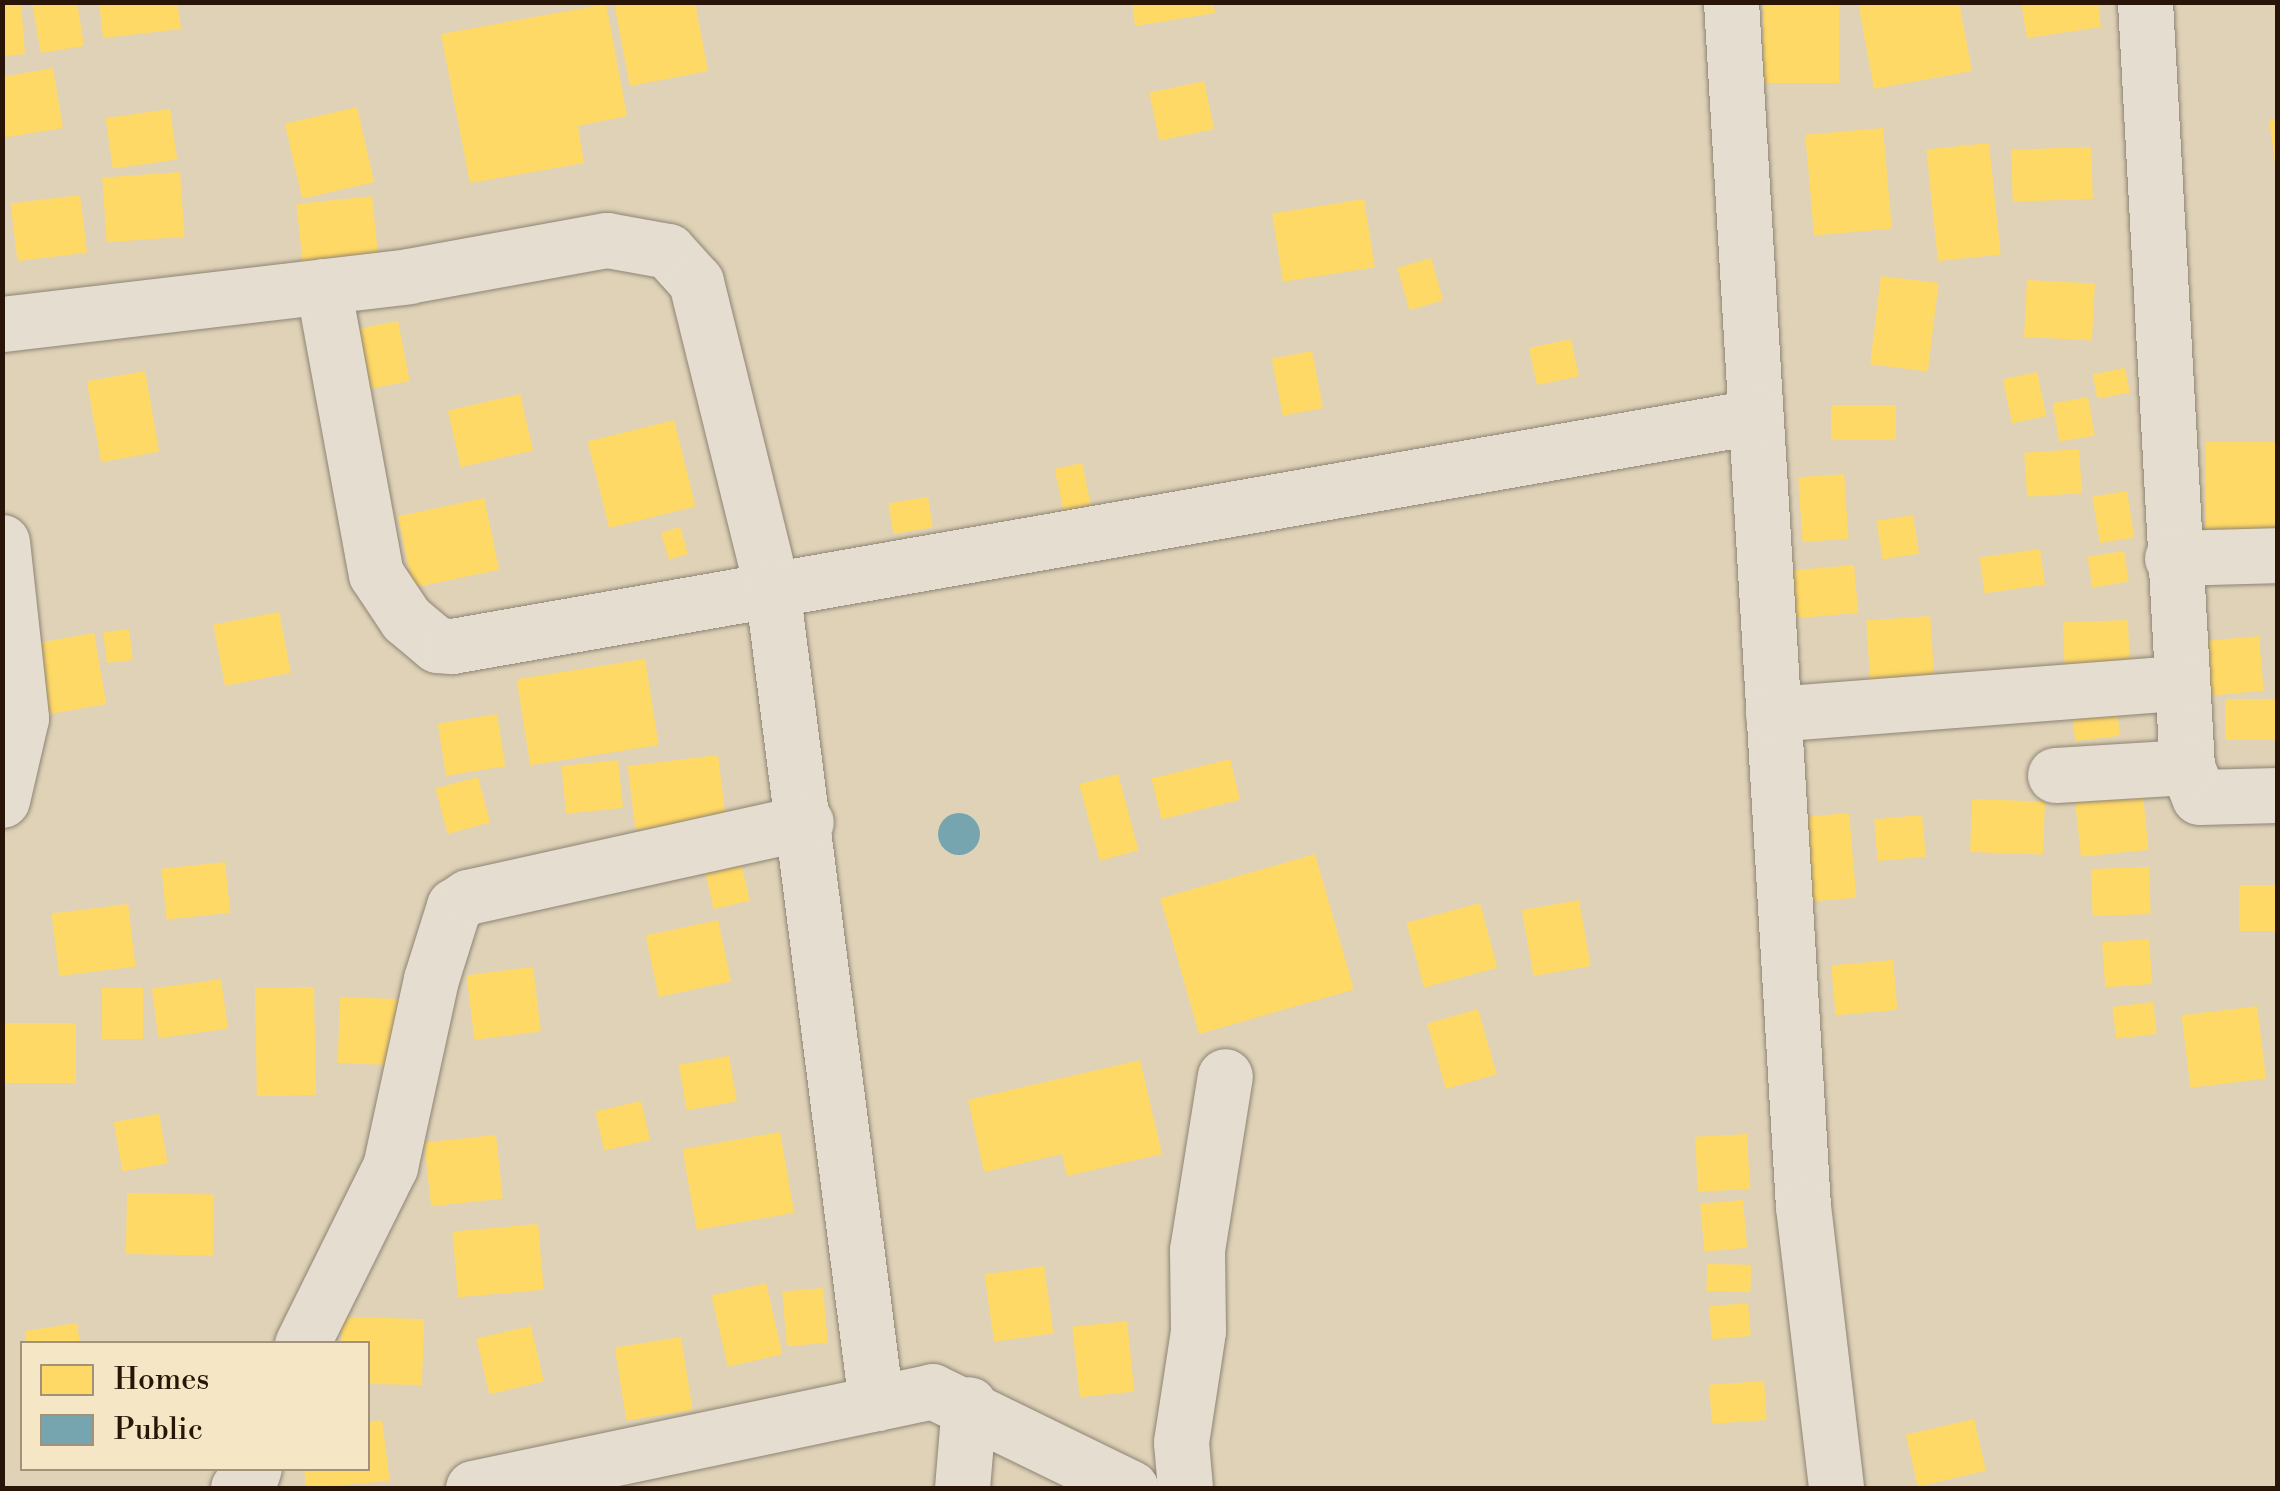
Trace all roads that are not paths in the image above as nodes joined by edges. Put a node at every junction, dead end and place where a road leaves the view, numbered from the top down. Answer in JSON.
{"nodes":[{"id":1,"x":1730,"y":2,"type":"edge"},
{"id":2,"x":2146,"y":2,"type":"edge"},
{"id":3,"x":322,"y":286,"type":"junction"},
{"id":4,"x":2,"y":324,"type":"edge"},
{"id":5,"x":1754,"y":417,"type":"junction"},
{"id":6,"x":2,"y":542,"type":"edge"},
{"id":7,"x":2278,"y":555,"type":"edge"},
{"id":8,"x":2172,"y":558,"type":"junction"},
{"id":9,"x":772,"y":588,"type":"junction"},
{"id":10,"x":2180,"y":683,"type":"junction"},
{"id":11,"x":1773,"y":714,"type":"junction"},
{"id":12,"x":2187,"y":767,"type":"junction"},
{"id":13,"x":2055,"y":774,"type":"dead end"},
{"id":14,"x":2278,"y":796,"type":"edge"},
{"id":15,"x":2,"y":800,"type":"edge"},
{"id":16,"x":806,"y":822,"type":"junction"},
{"id":17,"x":1225,"y":1076,"type":"dead end"},
{"id":18,"x":303,"y":1341,"type":"edge"},
{"id":19,"x":876,"y":1403,"type":"junction"},
{"id":20,"x":968,"y":1404,"type":"junction"},
{"id":21,"x":473,"y":1488,"type":"edge"},
{"id":22,"x":962,"y":1488,"type":"edge"},
{"id":23,"x":1131,"y":1488,"type":"edge"},
{"id":24,"x":1185,"y":1488,"type":"edge"},
{"id":25,"x":1836,"y":1488,"type":"edge"}],
"edges":[{"from":1,"to":5,"type":"street"},
{"from":2,"to":8,"type":"street"},
{"from":3,"to":4,"type":"street"},
{"from":3,"to":9,"type":"street"},
{"from":3,"to":9,"type":"street"},
{"from":5,"to":9,"type":"street"},
{"from":5,"to":11,"type":"street"},
{"from":6,"to":15,"type":"street"},
{"from":7,"to":8,"type":"street"},
{"from":8,"to":10,"type":"street"},
{"from":9,"to":16,"type":"street"},
{"from":10,"to":11,"type":"street"},
{"from":10,"to":12,"type":"street"},
{"from":11,"to":25,"type":"street"},
{"from":12,"to":13,"type":"street"},
{"from":12,"to":14,"type":"street"},
{"from":16,"to":18,"type":"street"},
{"from":16,"to":19,"type":"street"},
{"from":17,"to":24,"type":"street"},
{"from":19,"to":20,"type":"street"},
{"from":19,"to":21,"type":"street"},
{"from":20,"to":22,"type":"street"},
{"from":20,"to":23,"type":"street"}]}
